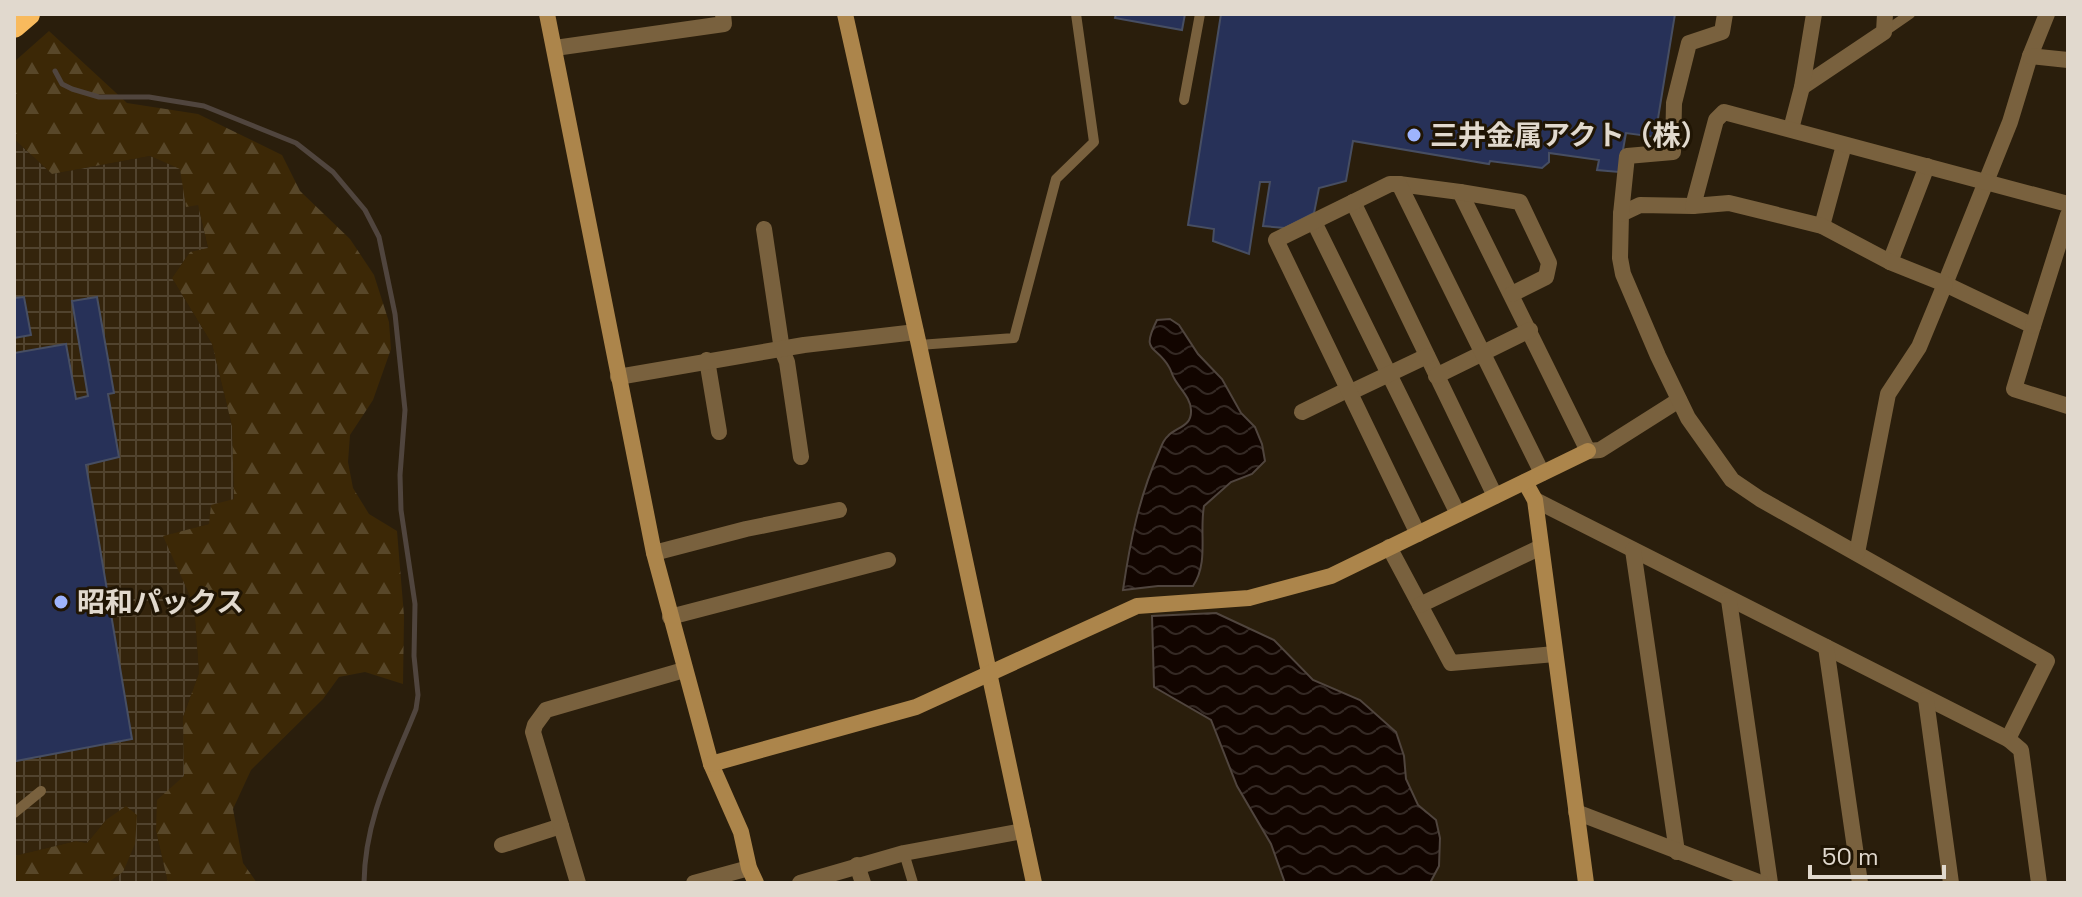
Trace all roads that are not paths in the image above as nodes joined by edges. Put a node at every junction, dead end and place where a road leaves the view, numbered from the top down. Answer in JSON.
{"nodes":[{"id":1,"x":28,"y":14,"type":"edge"},
{"id":2,"x":547,"y":14,"type":"edge"},
{"id":3,"x":723,"y":14,"type":"edge"},
{"id":4,"x":845,"y":14,"type":"edge"},
{"id":5,"x":1076,"y":14,"type":"edge"},
{"id":6,"x":1200,"y":14,"type":"edge"},
{"id":7,"x":1725,"y":14,"type":"edge"},
{"id":8,"x":1814,"y":14,"type":"edge"},
{"id":9,"x":1885,"y":14,"type":"edge"},
{"id":10,"x":1910,"y":14,"type":"edge"},
{"id":11,"x":2047,"y":14,"type":"edge"},
{"id":12,"x":14,"y":26,"type":"edge"},
{"id":13,"x":1884,"y":32,"type":"junction"},
{"id":14,"x":555,"y":48,"type":"junction"},
{"id":15,"x":2030,"y":56,"type":"junction"},
{"id":16,"x":2068,"y":60,"type":"edge"},
{"id":17,"x":1802,"y":87,"type":"junction"},
{"id":18,"x":1184,"y":100,"type":"dead end"},
{"id":19,"x":1791,"y":129,"type":"junction"},
{"id":20,"x":1844,"y":145,"type":"junction"},
{"id":21,"x":1927,"y":166,"type":"junction"},
{"id":22,"x":1399,"y":184,"type":"junction"},
{"id":23,"x":1986,"y":184,"type":"junction"},
{"id":24,"x":1460,"y":192,"type":"junction"},
{"id":25,"x":1353,"y":202,"type":"junction"},
{"id":26,"x":2068,"y":204,"type":"edge"},
{"id":27,"x":1693,"y":206,"type":"junction"},
{"id":28,"x":1621,"y":214,"type":"junction"},
{"id":29,"x":2068,"y":215,"type":"edge"},
{"id":30,"x":1314,"y":222,"type":"junction"},
{"id":31,"x":1822,"y":226,"type":"junction"},
{"id":32,"x":764,"y":229,"type":"dead end"},
{"id":33,"x":1890,"y":262,"type":"junction"},
{"id":34,"x":1945,"y":284,"type":"junction"},
{"id":35,"x":1512,"y":294,"type":"junction"},
{"id":36,"x":2033,"y":326,"type":"junction"},
{"id":37,"x":1530,"y":330,"type":"junction"},
{"id":38,"x":918,"y":338,"type":"junction"},
{"id":39,"x":782,"y":350,"type":"junction"},
{"id":40,"x":1483,"y":354,"type":"junction"},
{"id":41,"x":1427,"y":356,"type":"junction"},
{"id":42,"x":707,"y":360,"type":"junction"},
{"id":43,"x":1389,"y":374,"type":"junction"},
{"id":44,"x":1436,"y":376,"type":"junction"},
{"id":45,"x":618,"y":377,"type":"junction"},
{"id":46,"x":1348,"y":391,"type":"junction"},
{"id":47,"x":1679,"y":400,"type":"junction"},
{"id":48,"x":2068,"y":406,"type":"edge"},
{"id":49,"x":1302,"y":412,"type":"dead end"},
{"id":50,"x":719,"y":432,"type":"dead end"},
{"id":51,"x":1588,"y":451,"type":"junction"},
{"id":52,"x":801,"y":457,"type":"dead end"},
{"id":53,"x":1542,"y":473,"type":"junction"},
{"id":54,"x":1525,"y":482,"type":"junction"},
{"id":55,"x":1495,"y":496,"type":"junction"},
{"id":56,"x":1535,"y":500,"type":"junction"},
{"id":57,"x":839,"y":510,"type":"dead end"},
{"id":58,"x":1458,"y":514,"type":"junction"},
{"id":59,"x":1418,"y":534,"type":"junction"},
{"id":60,"x":1389,"y":547,"type":"junction"},
{"id":61,"x":1541,"y":547,"type":"junction"},
{"id":62,"x":1633,"y":550,"type":"junction"},
{"id":63,"x":654,"y":553,"type":"junction"},
{"id":64,"x":1857,"y":553,"type":"junction"},
{"id":65,"x":888,"y":560,"type":"dead end"},
{"id":66,"x":1729,"y":600,"type":"junction"},
{"id":67,"x":1420,"y":605,"type":"junction"},
{"id":68,"x":670,"y":617,"type":"junction"},
{"id":69,"x":1826,"y":647,"type":"junction"},
{"id":70,"x":1555,"y":654,"type":"junction"},
{"id":71,"x":684,"y":670,"type":"junction"},
{"id":72,"x":989,"y":674,"type":"junction"},
{"id":73,"x":1926,"y":700,"type":"junction"},
{"id":74,"x":2008,"y":739,"type":"junction"},
{"id":75,"x":711,"y":764,"type":"junction"},
{"id":76,"x":41,"y":791,"type":"dead end"},
{"id":77,"x":1576,"y":812,"type":"junction"},
{"id":78,"x":14,"y":813,"type":"edge"},
{"id":79,"x":561,"y":826,"type":"junction"},
{"id":80,"x":1023,"y":831,"type":"junction"},
{"id":81,"x":502,"y":845,"type":"dead end"},
{"id":82,"x":1677,"y":852,"type":"junction"},
{"id":83,"x":904,"y":853,"type":"junction"},
{"id":84,"x":857,"y":865,"type":"junction"},
{"id":85,"x":752,"y":876,"type":"edge"},
{"id":86,"x":578,"y":883,"type":"edge"},
{"id":87,"x":694,"y":883,"type":"edge"},
{"id":88,"x":800,"y":883,"type":"edge"},
{"id":89,"x":863,"y":883,"type":"edge"},
{"id":90,"x":913,"y":883,"type":"edge"},
{"id":91,"x":1034,"y":883,"type":"edge"},
{"id":92,"x":1586,"y":883,"type":"edge"},
{"id":93,"x":1761,"y":883,"type":"edge"},
{"id":94,"x":1770,"y":883,"type":"edge"},
{"id":95,"x":1860,"y":883,"type":"edge"},
{"id":96,"x":1951,"y":883,"type":"edge"},
{"id":97,"x":2039,"y":883,"type":"edge"}],
"edges":[{"from":1,"to":12,"type":"highway"},
{"from":2,"to":14,"type":"street"},
{"from":3,"to":14,"type":"street"},
{"from":4,"to":38,"type":"street"},
{"from":5,"to":38,"type":"lane"},
{"from":6,"to":18,"type":"lane"},
{"from":7,"to":28,"type":"street"},
{"from":8,"to":17,"type":"street"},
{"from":9,"to":13,"type":"street"},
{"from":10,"to":13,"type":"lane"},
{"from":11,"to":15,"type":"street"},
{"from":13,"to":17,"type":"street"},
{"from":14,"to":45,"type":"street"},
{"from":15,"to":16,"type":"street"},
{"from":15,"to":23,"type":"street"},
{"from":17,"to":19,"type":"street"},
{"from":19,"to":20,"type":"street"},
{"from":19,"to":27,"type":"street"},
{"from":20,"to":21,"type":"street"},
{"from":20,"to":31,"type":"street"},
{"from":21,"to":23,"type":"street"},
{"from":21,"to":33,"type":"street"},
{"from":22,"to":24,"type":"street"},
{"from":22,"to":25,"type":"street"},
{"from":22,"to":40,"type":"street"},
{"from":23,"to":26,"type":"street"},
{"from":23,"to":34,"type":"street"},
{"from":24,"to":35,"type":"street"},
{"from":24,"to":35,"type":"street"},
{"from":25,"to":30,"type":"street"},
{"from":25,"to":41,"type":"street"},
{"from":27,"to":28,"type":"street"},
{"from":27,"to":31,"type":"street"},
{"from":28,"to":47,"type":"street"},
{"from":29,"to":36,"type":"street"},
{"from":30,"to":43,"type":"street"},
{"from":30,"to":46,"type":"street"},
{"from":31,"to":33,"type":"street"},
{"from":32,"to":39,"type":"street"},
{"from":33,"to":34,"type":"street"},
{"from":34,"to":36,"type":"street"},
{"from":34,"to":64,"type":"street"},
{"from":35,"to":37,"type":"street"},
{"from":36,"to":48,"type":"street"},
{"from":37,"to":40,"type":"street"},
{"from":37,"to":51,"type":"street"},
{"from":38,"to":39,"type":"street"},
{"from":38,"to":72,"type":"street"},
{"from":39,"to":42,"type":"street"},
{"from":39,"to":52,"type":"street"},
{"from":40,"to":44,"type":"street"},
{"from":40,"to":53,"type":"street"},
{"from":41,"to":43,"type":"street"},
{"from":41,"to":44,"type":"street"},
{"from":42,"to":45,"type":"street"},
{"from":42,"to":50,"type":"street"},
{"from":43,"to":46,"type":"street"},
{"from":43,"to":58,"type":"street"},
{"from":44,"to":55,"type":"street"},
{"from":45,"to":63,"type":"street"},
{"from":46,"to":49,"type":"street"},
{"from":46,"to":59,"type":"street"},
{"from":47,"to":51,"type":"street"},
{"from":47,"to":64,"type":"street"},
{"from":51,"to":53,"type":"street"},
{"from":53,"to":54,"type":"street"},
{"from":54,"to":55,"type":"street"},
{"from":54,"to":56,"type":"street"},
{"from":55,"to":58,"type":"street"},
{"from":56,"to":61,"type":"street"},
{"from":56,"to":62,"type":"street"},
{"from":57,"to":63,"type":"street"},
{"from":58,"to":59,"type":"street"},
{"from":59,"to":60,"type":"street"},
{"from":60,"to":67,"type":"street"},
{"from":60,"to":72,"type":"street"},
{"from":61,"to":67,"type":"street"},
{"from":61,"to":70,"type":"street"},
{"from":62,"to":66,"type":"street"},
{"from":62,"to":82,"type":"street"},
{"from":63,"to":68,"type":"street"},
{"from":64,"to":74,"type":"street"},
{"from":65,"to":68,"type":"street"},
{"from":66,"to":69,"type":"street"},
{"from":66,"to":94,"type":"street"},
{"from":67,"to":70,"type":"street"},
{"from":68,"to":71,"type":"street"},
{"from":69,"to":73,"type":"street"},
{"from":69,"to":95,"type":"street"},
{"from":70,"to":77,"type":"street"},
{"from":71,"to":75,"type":"street"},
{"from":71,"to":79,"type":"street"},
{"from":72,"to":75,"type":"street"},
{"from":72,"to":80,"type":"street"},
{"from":73,"to":74,"type":"street"},
{"from":73,"to":96,"type":"street"},
{"from":74,"to":97,"type":"street"},
{"from":75,"to":85,"type":"street"},
{"from":76,"to":78,"type":"lane"},
{"from":77,"to":82,"type":"street"},
{"from":77,"to":92,"type":"street"},
{"from":79,"to":81,"type":"street"},
{"from":79,"to":86,"type":"street"},
{"from":80,"to":83,"type":"street"},
{"from":80,"to":91,"type":"street"},
{"from":82,"to":93,"type":"street"},
{"from":83,"to":84,"type":"street"},
{"from":83,"to":90,"type":"lane"},
{"from":84,"to":88,"type":"street"},
{"from":84,"to":89,"type":"street"},
{"from":85,"to":87,"type":"street"}]}
